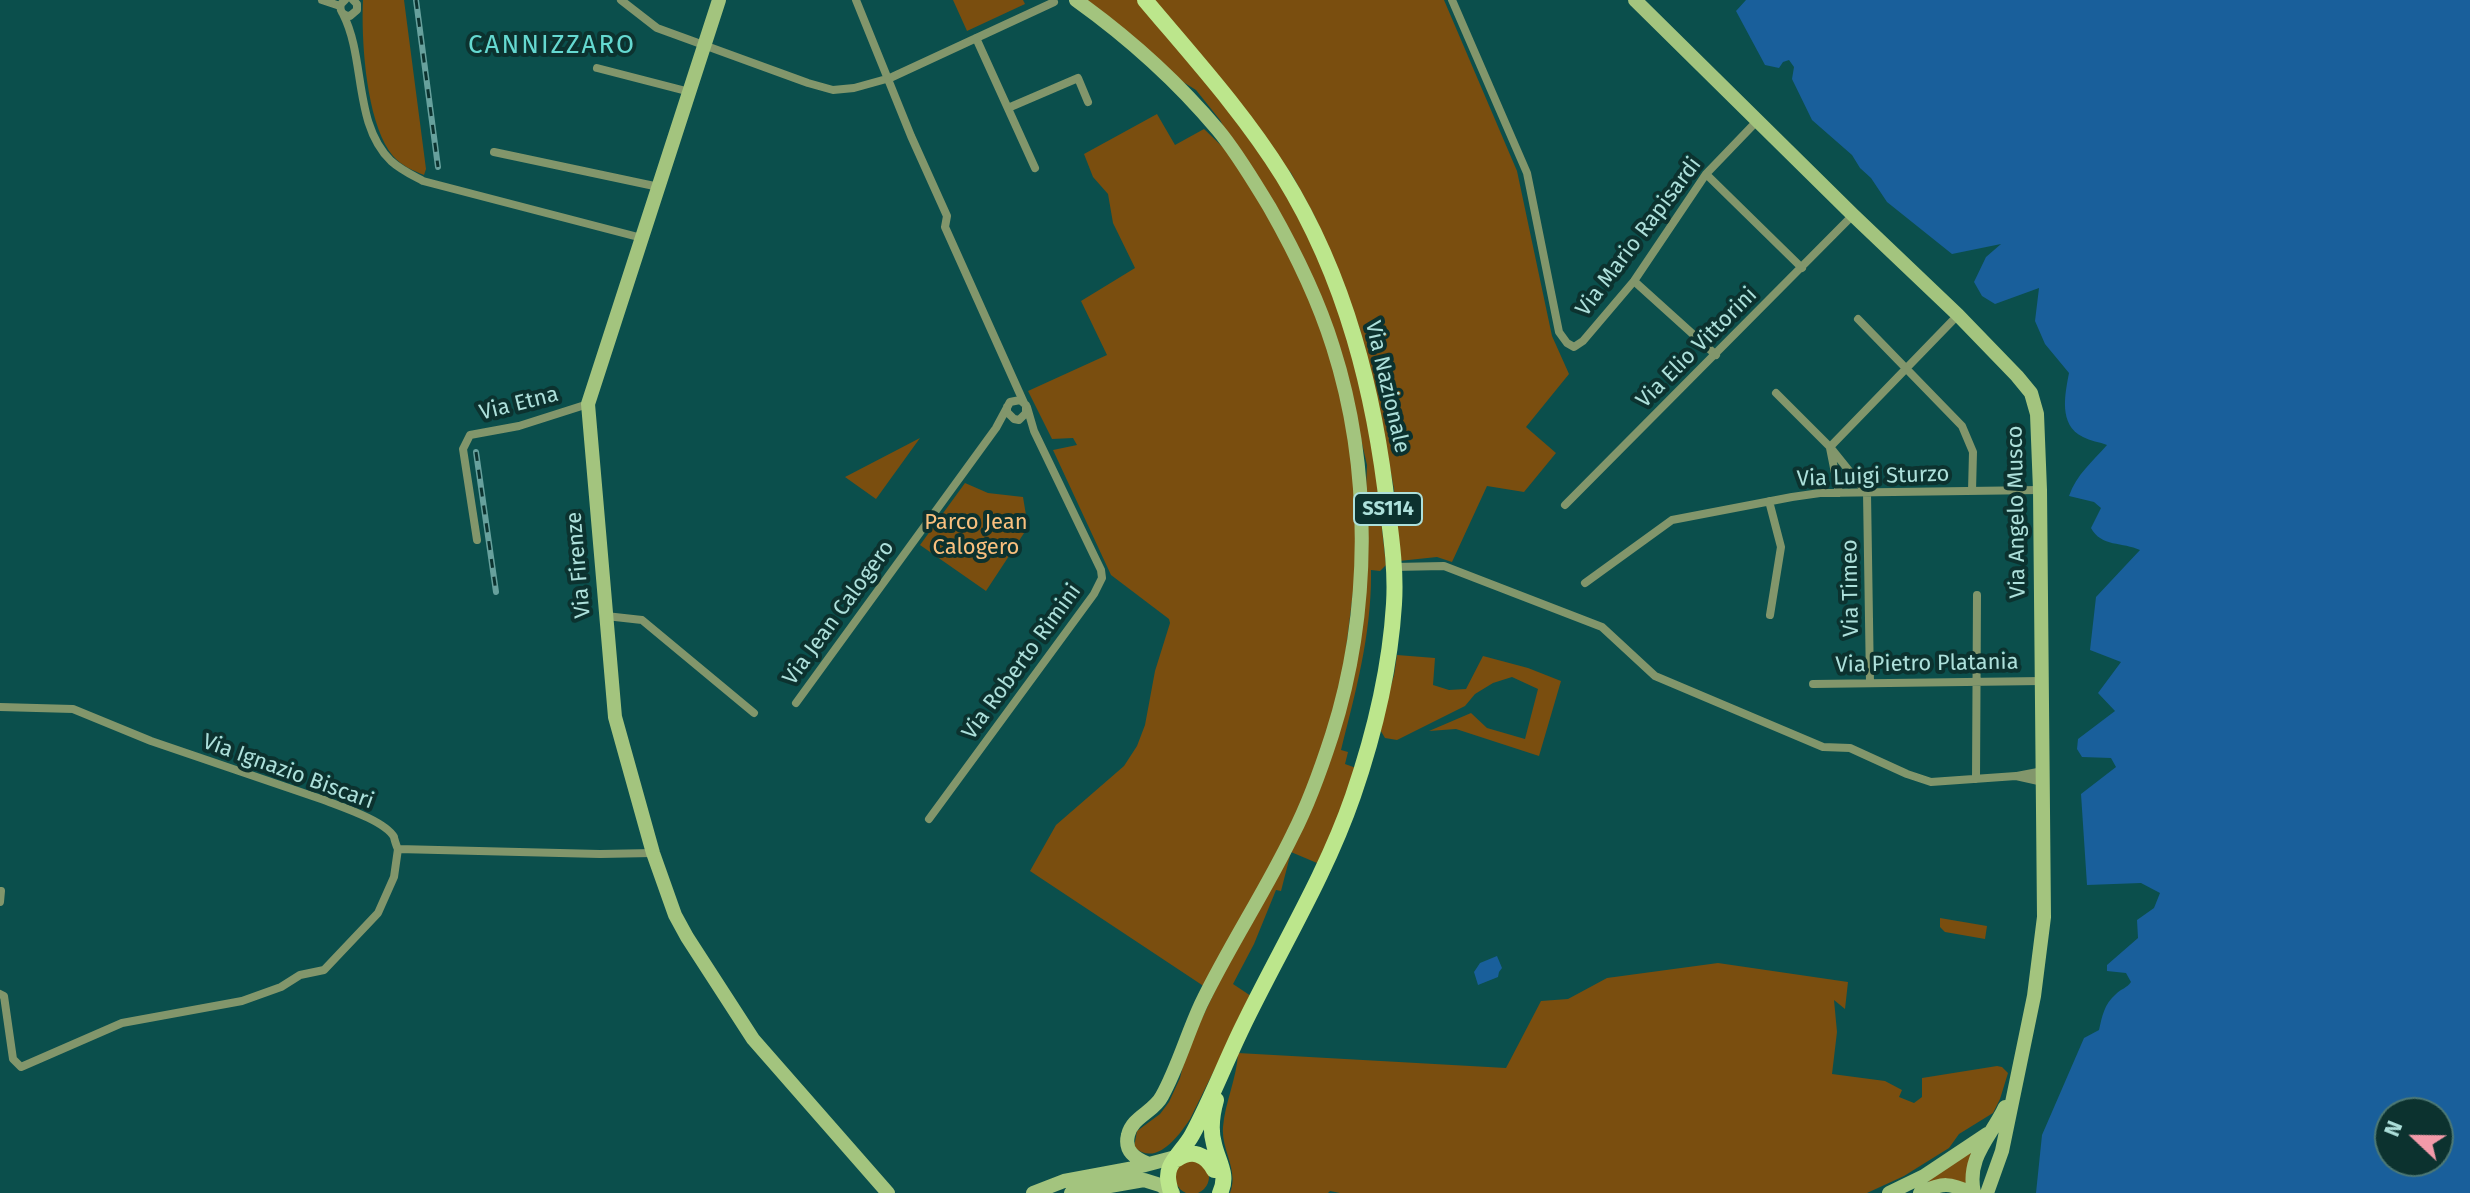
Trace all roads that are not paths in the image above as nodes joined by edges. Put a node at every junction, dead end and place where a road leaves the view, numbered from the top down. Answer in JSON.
{"nodes":[{"id":1,"x":322,"y":0,"type":"edge"},
{"id":2,"x":621,"y":0,"type":"edge"},
{"id":3,"x":719,"y":0,"type":"edge"},
{"id":4,"x":856,"y":0,"type":"edge"},
{"id":5,"x":1076,"y":0,"type":"edge"},
{"id":6,"x":1145,"y":0,"type":"edge"},
{"id":7,"x":1452,"y":0,"type":"edge"},
{"id":8,"x":1635,"y":0,"type":"edge"},
{"id":9,"x":1054,"y":2,"type":"dead end"},
{"id":10,"x":356,"y":4,"type":"edge"},
{"id":11,"x":342,"y":5,"type":"edge"},
{"id":12,"x":976,"y":38,"type":"junction"},
{"id":13,"x":704,"y":46,"type":"junction"},
{"id":14,"x":356,"y":55,"type":"junction"},
{"id":15,"x":597,"y":68,"type":"dead end"},
{"id":16,"x":890,"y":78,"type":"junction"},
{"id":17,"x":690,"y":92,"type":"junction"},
{"id":18,"x":1088,"y":102,"type":"dead end"},
{"id":19,"x":1008,"y":108,"type":"junction"},
{"id":20,"x":1757,"y":121,"type":"junction"},
{"id":21,"x":494,"y":152,"type":"dead end"},
{"id":22,"x":1035,"y":168,"type":"dead end"},
{"id":23,"x":1706,"y":174,"type":"junction"},
{"id":24,"x":659,"y":187,"type":"junction"},
{"id":25,"x":1853,"y":215,"type":"junction"},
{"id":26,"x":643,"y":238,"type":"junction"},
{"id":27,"x":1802,"y":268,"type":"junction"},
{"id":28,"x":1634,"y":281,"type":"junction"},
{"id":29,"x":1958,"y":315,"type":"junction"},
{"id":30,"x":1858,"y":319,"type":"dead end"},
{"id":31,"x":1716,"y":355,"type":"junction"},
{"id":32,"x":1906,"y":368,"type":"junction"},
{"id":33,"x":1012,"y":377,"type":"junction"},
{"id":34,"x":1776,"y":393,"type":"dead end"},
{"id":35,"x":588,"y":404,"type":"junction"},
{"id":36,"x":1008,"y":404,"type":"junction"},
{"id":37,"x":1025,"y":405,"type":"junction"},
{"id":38,"x":1016,"y":420,"type":"junction"},
{"id":39,"x":996,"y":428,"type":"junction"},
{"id":40,"x":1034,"y":431,"type":"junction"},
{"id":41,"x":1830,"y":447,"type":"junction"},
{"id":42,"x":2040,"y":490,"type":"junction"},
{"id":43,"x":1972,"y":491,"type":"junction"},
{"id":44,"x":1839,"y":493,"type":"junction"},
{"id":45,"x":1867,"y":493,"type":"junction"},
{"id":46,"x":1769,"y":501,"type":"junction"},
{"id":47,"x":1565,"y":505,"type":"dead end"},
{"id":48,"x":477,"y":540,"type":"dead end"},
{"id":49,"x":1394,"y":567,"type":"junction"},
{"id":50,"x":1585,"y":583,"type":"dead end"},
{"id":51,"x":1977,"y":595,"type":"dead end"},
{"id":52,"x":1770,"y":615,"type":"dead end"},
{"id":53,"x":606,"y":616,"type":"junction"},
{"id":54,"x":2042,"y":681,"type":"junction"},
{"id":55,"x":1976,"y":682,"type":"junction"},
{"id":56,"x":1870,"y":683,"type":"junction"},
{"id":57,"x":1813,"y":684,"type":"dead end"},
{"id":58,"x":796,"y":703,"type":"dead end"},
{"id":59,"x":0,"y":707,"type":"edge"},
{"id":60,"x":754,"y":713,"type":"dead end"},
{"id":61,"x":2043,"y":776,"type":"junction"},
{"id":62,"x":1976,"y":779,"type":"junction"},
{"id":63,"x":929,"y":819,"type":"dead end"},
{"id":64,"x":398,"y":849,"type":"junction"},
{"id":65,"x":653,"y":853,"type":"junction"},
{"id":66,"x":1,"y":891,"type":"edge"},
{"id":67,"x":0,"y":902,"type":"edge"},
{"id":68,"x":0,"y":994,"type":"edge"},
{"id":69,"x":1230,"y":1052,"type":"junction"},
{"id":70,"x":2018,"y":1069,"type":"junction"},
{"id":71,"x":1213,"y":1112,"type":"junction"},
{"id":72,"x":1987,"y":1134,"type":"junction"},
{"id":73,"x":1175,"y":1158,"type":"junction"},
{"id":74,"x":1149,"y":1164,"type":"junction"},
{"id":75,"x":1996,"y":1168,"type":"junction"},
{"id":76,"x":1214,"y":1170,"type":"junction"},
{"id":77,"x":1945,"y":1184,"type":"junction"},
{"id":78,"x":1169,"y":1191,"type":"edge"},
{"id":79,"x":1212,"y":1192,"type":"edge"},
{"id":80,"x":888,"y":1193,"type":"edge"},
{"id":81,"x":1033,"y":1193,"type":"edge"},
{"id":82,"x":1071,"y":1193,"type":"edge"},
{"id":83,"x":1889,"y":1193,"type":"edge"},
{"id":84,"x":1920,"y":1193,"type":"edge"},
{"id":85,"x":1960,"y":1193,"type":"edge"},
{"id":86,"x":1973,"y":1193,"type":"edge"},
{"id":87,"x":1990,"y":1193,"type":"edge"}],
"edges":[{"from":1,"to":11,"type":"street"},
{"from":2,"to":13,"type":"street"},
{"from":3,"to":13,"type":"street","name":"Via Firenze"},
{"from":4,"to":16,"type":"street"},
{"from":5,"to":74,"type":"street"},
{"from":6,"to":49,"type":"main road","name":"Via Nazionale","number":"SS114"},
{"from":7,"to":28,"type":"street","name":"Via Mario Rapisardi"},
{"from":8,"to":20,"type":"street","name":"Via Angelo Musco"},
{"from":9,"to":12,"type":"street"},
{"from":10,"to":11,"type":"street"},
{"from":10,"to":14,"type":"street"},
{"from":11,"to":14,"type":"street"},
{"from":12,"to":16,"type":"street"},
{"from":12,"to":19,"type":"street"},
{"from":13,"to":16,"type":"street"},
{"from":13,"to":17,"type":"street","name":"Via Firenze"},
{"from":14,"to":26,"type":"street"},
{"from":15,"to":17,"type":"street"},
{"from":16,"to":33,"type":"street"},
{"from":17,"to":24,"type":"street","name":"Via Firenze"},
{"from":18,"to":19,"type":"street"},
{"from":19,"to":22,"type":"street"},
{"from":20,"to":23,"type":"street","name":"Via Mario Rapisardi"},
{"from":20,"to":25,"type":"street","name":"Via Angelo Musco"},
{"from":21,"to":24,"type":"street"},
{"from":23,"to":27,"type":"street"},
{"from":23,"to":28,"type":"street","name":"Via Mario Rapisardi"},
{"from":24,"to":26,"type":"street","name":"Via Firenze"},
{"from":25,"to":27,"type":"street","name":"Via Elio Vittorini"},
{"from":25,"to":29,"type":"street","name":"Via Angelo Musco"},
{"from":26,"to":35,"type":"street","name":"Via Firenze"},
{"from":27,"to":31,"type":"street","name":"Via Elio Vittorini"},
{"from":28,"to":31,"type":"street"},
{"from":29,"to":32,"type":"street"},
{"from":29,"to":42,"type":"street","name":"Via Angelo Musco"},
{"from":30,"to":32,"type":"street"},
{"from":31,"to":47,"type":"street","name":"Via Elio Vittorini"},
{"from":32,"to":41,"type":"street"},
{"from":32,"to":43,"type":"street"},
{"from":33,"to":36,"type":"street"},
{"from":33,"to":37,"type":"street"},
{"from":34,"to":41,"type":"street"},
{"from":35,"to":48,"type":"street","name":"Via Etna"},
{"from":35,"to":53,"type":"street","name":"Via Firenze"},
{"from":36,"to":37,"type":"street"},
{"from":36,"to":38,"type":"street"},
{"from":36,"to":39,"type":"street","name":"Via Jean Calogero"},
{"from":37,"to":38,"type":"street"},
{"from":37,"to":40,"type":"street"},
{"from":38,"to":39,"type":"street"},
{"from":38,"to":40,"type":"street"},
{"from":39,"to":58,"type":"street","name":"Via Jean Calogero"},
{"from":40,"to":63,"type":"street","name":"Via Roberto Rimini"},
{"from":41,"to":44,"type":"street"},
{"from":41,"to":45,"type":"street"},
{"from":42,"to":43,"type":"street","name":"Via Luigi Sturzo"},
{"from":42,"to":54,"type":"street","name":"Via Angelo Musco"},
{"from":43,"to":45,"type":"street","name":"Via Luigi Sturzo"},
{"from":44,"to":45,"type":"street","name":"Via Luigi Sturzo"},
{"from":44,"to":46,"type":"street","name":"Via Luigi Sturzo"},
{"from":45,"to":56,"type":"street","name":"Via Timeo"},
{"from":46,"to":50,"type":"street","name":"Via Luigi Sturzo"},
{"from":46,"to":52,"type":"street"},
{"from":49,"to":62,"type":"street"},
{"from":49,"to":69,"type":"main road","name":"Via Nazionale","number":"SS114"},
{"from":51,"to":55,"type":"street"},
{"from":53,"to":60,"type":"street"},
{"from":53,"to":65,"type":"street","name":"Via Firenze"},
{"from":54,"to":55,"type":"street","name":"Via Pietro Platania"},
{"from":54,"to":61,"type":"street","name":"Via Angelo Musco"},
{"from":55,"to":56,"type":"street","name":"Via Pietro Platania"},
{"from":55,"to":62,"type":"street"},
{"from":56,"to":57,"type":"street","name":"Via Pietro Platania"},
{"from":59,"to":64,"type":"street","name":"Via Ignazio Biscari"},
{"from":61,"to":62,"type":"street"},
{"from":61,"to":70,"type":"street","name":"Via Angelo Musco"},
{"from":64,"to":65,"type":"street"},
{"from":64,"to":68,"type":"street"},
{"from":65,"to":80,"type":"street","name":"Via Firenze"},
{"from":66,"to":67,"type":"street"},
{"from":69,"to":71,"type":"main road"},
{"from":69,"to":73,"type":"main road"},
{"from":70,"to":72,"type":"street"},
{"from":70,"to":75,"type":"street"},
{"from":71,"to":76,"type":"main road"},
{"from":71,"to":79,"type":"main road"},
{"from":72,"to":75,"type":"street"},
{"from":72,"to":83,"type":"street"},
{"from":72,"to":86,"type":"street"},
{"from":73,"to":74,"type":"street"},
{"from":73,"to":76,"type":"main road"},
{"from":73,"to":78,"type":"main road"},
{"from":74,"to":81,"type":"street"},
{"from":75,"to":87,"type":"street"},
{"from":76,"to":79,"type":"main road"},
{"from":77,"to":84,"type":"street"},
{"from":77,"to":85,"type":"street"},
{"from":77,"to":86,"type":"street"},
{"from":78,"to":82,"type":"street"}]}
